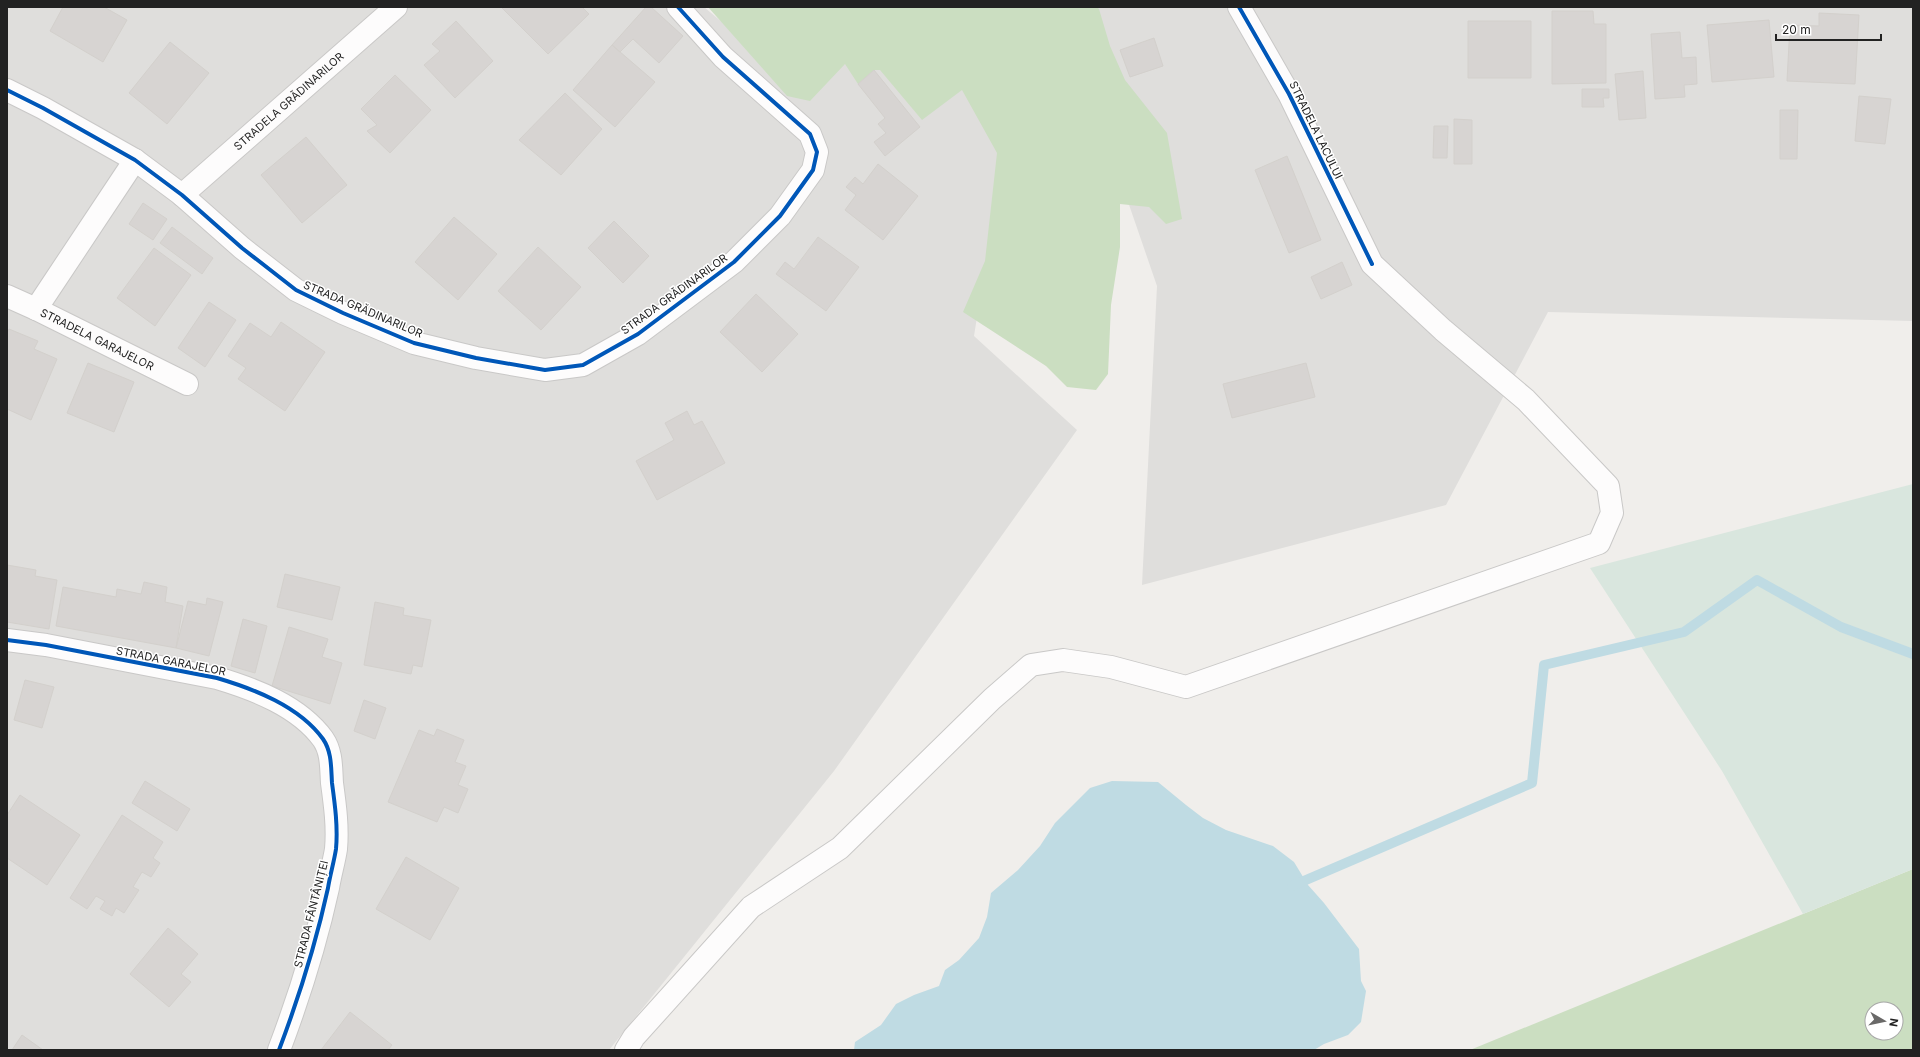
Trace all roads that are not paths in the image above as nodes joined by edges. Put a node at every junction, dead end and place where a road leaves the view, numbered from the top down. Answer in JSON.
{"nodes":[{"id":1,"x":396,"y":7,"type":"edge"},
{"id":2,"x":678,"y":7,"type":"edge"},
{"id":3,"x":1239,"y":7,"type":"edge"},
{"id":4,"x":7,"y":90,"type":"edge"},
{"id":5,"x":135,"y":160,"type":"junction"},
{"id":6,"x":182,"y":195,"type":"junction"},
{"id":7,"x":7,"y":296,"type":"edge"},
{"id":8,"x":36,"y":309,"type":"junction"},
{"id":9,"x":187,"y":384,"type":"dead end"},
{"id":10,"x":7,"y":640,"type":"edge"},
{"id":11,"x":332,"y":777,"type":"joint"},
{"id":12,"x":279,"y":1050,"type":"edge"},
{"id":13,"x":626,"y":1050,"type":"edge"}],
"edges":[{"from":1,"to":6,"type":"street","name":"STRADELA GRĂDINARILOR"},
{"from":2,"to":6,"type":"street","name":"STRADA GRĂDINARILOR"},
{"from":3,"to":13,"type":"street","name":"STRADELA LACULUI"},
{"from":4,"to":5,"type":"street","name":"STRADA GRĂDINARILOR"},
{"from":5,"to":6,"type":"street","name":"STRADA GRĂDINARILOR"},
{"from":5,"to":8,"type":"street"},
{"from":7,"to":8,"type":"street","name":"STRADELA GARAJELOR"},
{"from":8,"to":9,"type":"street","name":"STRADELA GARAJELOR"},
{"from":10,"to":11,"type":"street","name":"STRADA GARAJELOR"},
{"from":11,"to":12,"type":"street","name":"STRADA FÂNTÂNIȚEI"}]}
